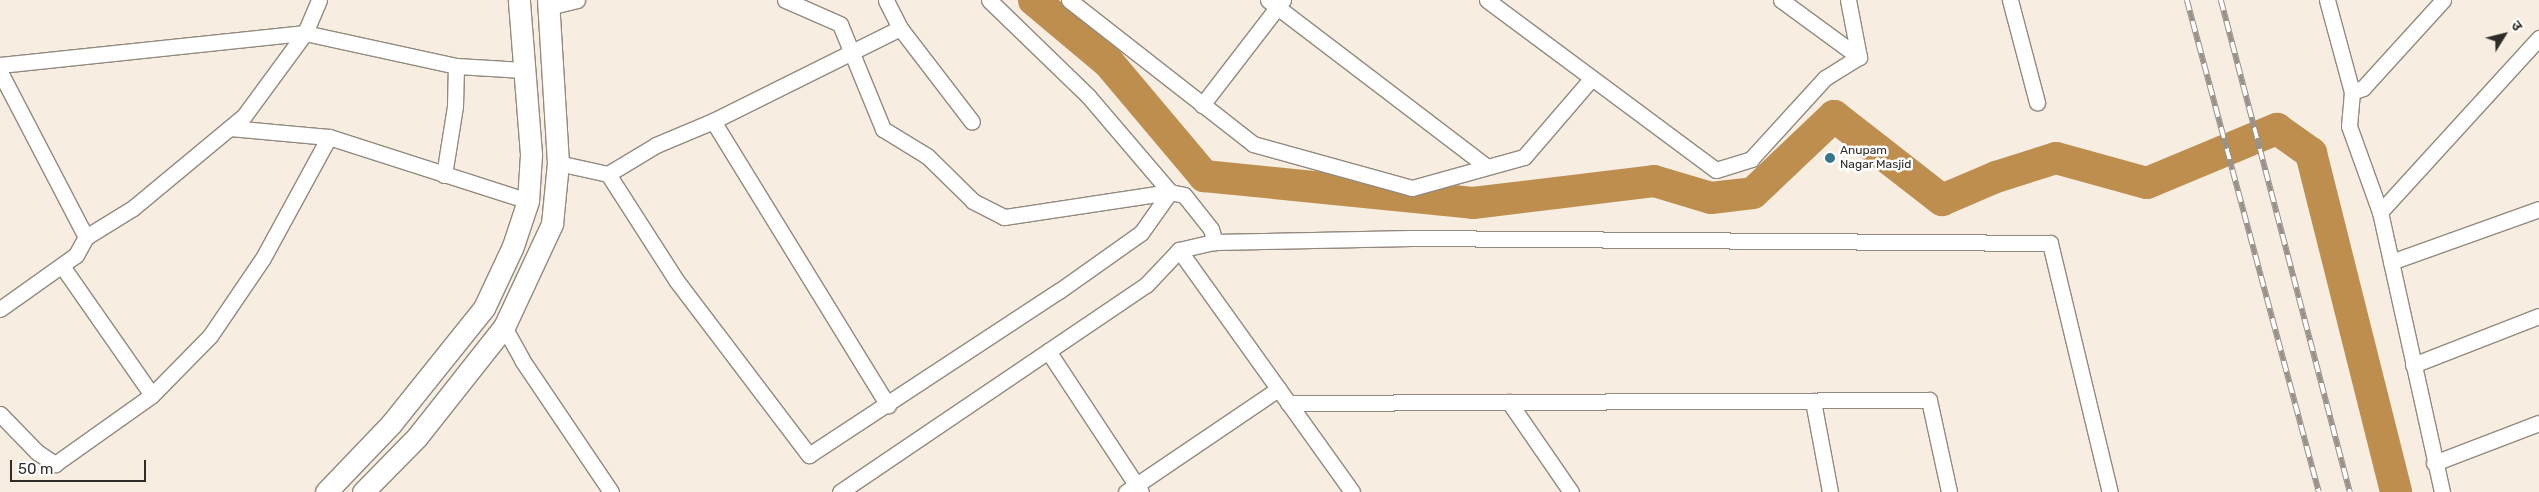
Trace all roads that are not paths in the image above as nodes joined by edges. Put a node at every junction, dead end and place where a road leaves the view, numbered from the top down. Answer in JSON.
{"nodes":[{"id":1,"x":319,"y":0,"type":"edge"},
{"id":2,"x":519,"y":0,"type":"edge"},
{"id":3,"x":577,"y":0,"type":"edge"},
{"id":4,"x":785,"y":0,"type":"edge"},
{"id":5,"x":886,"y":0,"type":"edge"},
{"id":6,"x":990,"y":0,"type":"edge"},
{"id":7,"x":1069,"y":0,"type":"edge"},
{"id":8,"x":1487,"y":0,"type":"edge"},
{"id":9,"x":1781,"y":0,"type":"edge"},
{"id":10,"x":1848,"y":0,"type":"edge"},
{"id":11,"x":2010,"y":0,"type":"edge"},
{"id":12,"x":2327,"y":0,"type":"edge"},
{"id":13,"x":2443,"y":0,"type":"edge"},
{"id":14,"x":1277,"y":2,"type":"edge"},
{"id":15,"x":548,"y":3,"type":"edge"},
{"id":16,"x":900,"y":28,"type":"junction"},
{"id":17,"x":305,"y":33,"type":"junction"},
{"id":18,"x":2539,"y":38,"type":"edge"},
{"id":19,"x":853,"y":54,"type":"junction"},
{"id":20,"x":1859,"y":57,"type":"junction"},
{"id":21,"x":0,"y":65,"type":"edge"},
{"id":22,"x":456,"y":66,"type":"junction"},
{"id":23,"x":524,"y":70,"type":"junction"},
{"id":24,"x":0,"y":72,"type":"edge"},
{"id":25,"x":1592,"y":78,"type":"junction"},
{"id":26,"x":2352,"y":92,"type":"junction"},
{"id":27,"x":2037,"y":102,"type":"dead end"},
{"id":28,"x":1202,"y":104,"type":"junction"},
{"id":29,"x":713,"y":121,"type":"junction"},
{"id":30,"x":972,"y":122,"type":"dead end"},
{"id":31,"x":230,"y":128,"type":"junction"},
{"id":32,"x":329,"y":137,"type":"junction"},
{"id":33,"x":558,"y":163,"type":"junction"},
{"id":34,"x":1487,"y":167,"type":"junction"},
{"id":35,"x":608,"y":174,"type":"junction"},
{"id":36,"x":444,"y":175,"type":"junction"},
{"id":37,"x":1170,"y":192,"type":"junction"},
{"id":38,"x":528,"y":201,"type":"junction"},
{"id":39,"x":2539,"y":209,"type":"edge"},
{"id":40,"x":2380,"y":212,"type":"junction"},
{"id":41,"x":86,"y":237,"type":"junction"},
{"id":42,"x":1215,"y":242,"type":"junction"},
{"id":43,"x":1179,"y":250,"type":"junction"},
{"id":44,"x":2391,"y":262,"type":"junction"},
{"id":45,"x":62,"y":266,"type":"junction"},
{"id":46,"x":484,"y":308,"type":"junction"},
{"id":47,"x":0,"y":309,"type":"edge"},
{"id":48,"x":2539,"y":316,"type":"edge"},
{"id":49,"x":504,"y":327,"type":"junction"},
{"id":50,"x":1048,"y":351,"type":"junction"},
{"id":51,"x":2413,"y":365,"type":"junction"},
{"id":52,"x":1278,"y":389,"type":"junction"},
{"id":53,"x":152,"y":395,"type":"junction"},
{"id":54,"x":1813,"y":401,"type":"junction"},
{"id":55,"x":1509,"y":402,"type":"junction"},
{"id":56,"x":1288,"y":403,"type":"junction"},
{"id":57,"x":888,"y":405,"type":"junction"},
{"id":58,"x":0,"y":414,"type":"edge"},
{"id":59,"x":2539,"y":423,"type":"edge"},
{"id":60,"x":2434,"y":463,"type":"junction"},
{"id":61,"x":1134,"y":490,"type":"edge"},
{"id":62,"x":326,"y":492,"type":"edge"},
{"id":63,"x":363,"y":492,"type":"edge"},
{"id":64,"x":611,"y":492,"type":"edge"},
{"id":65,"x":840,"y":492,"type":"edge"},
{"id":66,"x":1352,"y":492,"type":"edge"},
{"id":67,"x":1572,"y":492,"type":"edge"},
{"id":68,"x":1830,"y":492,"type":"edge"},
{"id":69,"x":1949,"y":492,"type":"edge"},
{"id":70,"x":2110,"y":492,"type":"edge"},
{"id":71,"x":2442,"y":492,"type":"edge"}],
"edges":[{"from":1,"to":17,"type":"street"},
{"from":2,"to":23,"type":"street"},
{"from":3,"to":15,"type":"street"},
{"from":4,"to":19,"type":"street"},
{"from":5,"to":16,"type":"street"},
{"from":6,"to":37,"type":"street"},
{"from":7,"to":28,"type":"street"},
{"from":8,"to":25,"type":"street"},
{"from":9,"to":20,"type":"street"},
{"from":10,"to":20,"type":"street"},
{"from":11,"to":27,"type":"street"},
{"from":12,"to":26,"type":"street"},
{"from":13,"to":26,"type":"street"},
{"from":14,"to":28,"type":"street"},
{"from":14,"to":34,"type":"street"},
{"from":15,"to":33,"type":"street"},
{"from":16,"to":19,"type":"street"},
{"from":16,"to":30,"type":"street"},
{"from":17,"to":21,"type":"street"},
{"from":17,"to":22,"type":"street"},
{"from":17,"to":31,"type":"street"},
{"from":18,"to":40,"type":"street"},
{"from":19,"to":29,"type":"street"},
{"from":19,"to":37,"type":"street"},
{"from":20,"to":25,"type":"street"},
{"from":22,"to":23,"type":"street"},
{"from":22,"to":36,"type":"street"},
{"from":23,"to":38,"type":"street"},
{"from":24,"to":41,"type":"street"},
{"from":25,"to":34,"type":"street"},
{"from":26,"to":40,"type":"street"},
{"from":28,"to":34,"type":"street"},
{"from":29,"to":35,"type":"street"},
{"from":29,"to":57,"type":"street"},
{"from":31,"to":32,"type":"street"},
{"from":31,"to":41,"type":"street"},
{"from":32,"to":36,"type":"street"},
{"from":32,"to":53,"type":"street"},
{"from":33,"to":35,"type":"street"},
{"from":33,"to":49,"type":"street"},
{"from":35,"to":57,"type":"street"},
{"from":36,"to":38,"type":"street"},
{"from":37,"to":42,"type":"street"},
{"from":37,"to":57,"type":"street"},
{"from":38,"to":46,"type":"street"},
{"from":39,"to":44,"type":"street"},
{"from":40,"to":44,"type":"street"},
{"from":41,"to":45,"type":"street"},
{"from":42,"to":43,"type":"street"},
{"from":42,"to":70,"type":"street"},
{"from":43,"to":50,"type":"street"},
{"from":43,"to":52,"type":"street"},
{"from":44,"to":51,"type":"street"},
{"from":45,"to":47,"type":"street"},
{"from":45,"to":53,"type":"street"},
{"from":46,"to":49,"type":"street"},
{"from":46,"to":62,"type":"street"},
{"from":48,"to":51,"type":"street"},
{"from":49,"to":63,"type":"street"},
{"from":49,"to":64,"type":"street"},
{"from":50,"to":61,"type":"street"},
{"from":50,"to":65,"type":"street"},
{"from":51,"to":60,"type":"street"},
{"from":52,"to":56,"type":"street"},
{"from":52,"to":61,"type":"street"},
{"from":53,"to":58,"type":"street"},
{"from":54,"to":55,"type":"street"},
{"from":54,"to":68,"type":"street"},
{"from":54,"to":69,"type":"street"},
{"from":55,"to":56,"type":"street"},
{"from":55,"to":67,"type":"street"},
{"from":56,"to":66,"type":"street"},
{"from":59,"to":60,"type":"street"},
{"from":60,"to":71,"type":"street"}]}
